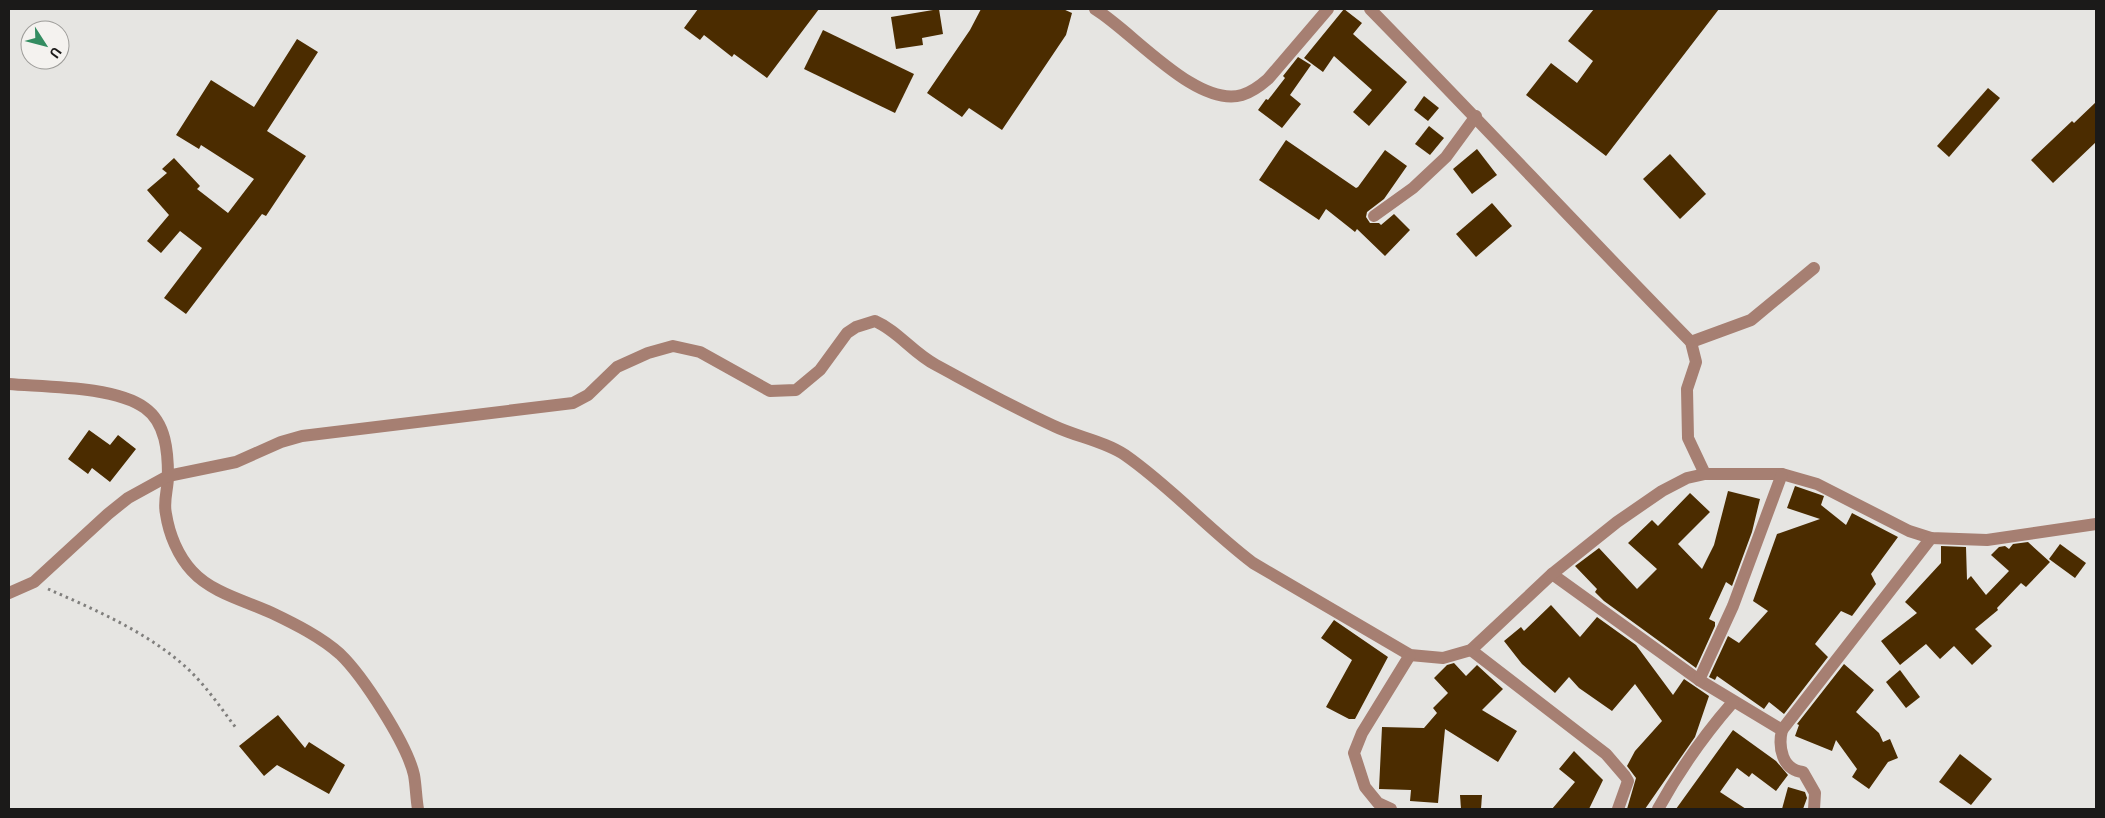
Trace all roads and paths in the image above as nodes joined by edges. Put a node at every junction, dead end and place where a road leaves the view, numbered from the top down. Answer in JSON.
{"nodes":[{"id":1,"x":1095,"y":9,"type":"edge"},
{"id":2,"x":1328,"y":9,"type":"edge"},
{"id":3,"x":1370,"y":9,"type":"edge"},
{"id":4,"x":1476,"y":116,"type":"junction"},
{"id":5,"x":1374,"y":216,"type":"dead end"},
{"id":6,"x":1814,"y":268,"type":"dead end"},
{"id":7,"x":1691,"y":342,"type":"junction"},
{"id":8,"x":9,"y":384,"type":"edge"},
{"id":9,"x":1705,"y":474,"type":"junction"},
{"id":10,"x":1782,"y":474,"type":"junction"},
{"id":11,"x":168,"y":476,"type":"junction"},
{"id":12,"x":2096,"y":524,"type":"edge"},
{"id":13,"x":1931,"y":538,"type":"junction"},
{"id":14,"x":1552,"y":574,"type":"junction"},
{"id":15,"x":34,"y":582,"type":"junction"},
{"id":16,"x":9,"y":593,"type":"edge"},
{"id":17,"x":1471,"y":650,"type":"junction"},
{"id":18,"x":1410,"y":655,"type":"junction"},
{"id":19,"x":1699,"y":680,"type":"junction"},
{"id":20,"x":1733,"y":702,"type":"junction"},
{"id":21,"x":236,"y":728,"type":"dead end"},
{"id":22,"x":1782,"y":730,"type":"junction"},
{"id":23,"x":418,"y":809,"type":"edge"},
{"id":24,"x":1391,"y":809,"type":"edge"},
{"id":25,"x":1618,"y":809,"type":"edge"},
{"id":26,"x":1658,"y":809,"type":"edge"},
{"id":27,"x":1814,"y":809,"type":"edge"}],
"edges":[{"from":1,"to":2,"type":"street"},
{"from":3,"to":4,"type":"street"},
{"from":4,"to":5,"type":"street"},
{"from":4,"to":7,"type":"street"},
{"from":6,"to":7,"type":"street"},
{"from":7,"to":9,"type":"street"},
{"from":8,"to":11,"type":"street"},
{"from":9,"to":10,"type":"street"},
{"from":9,"to":14,"type":"street"},
{"from":10,"to":13,"type":"street"},
{"from":10,"to":19,"type":"street"},
{"from":11,"to":15,"type":"street"},
{"from":11,"to":18,"type":"street"},
{"from":11,"to":23,"type":"street"},
{"from":12,"to":13,"type":"street"},
{"from":13,"to":22,"type":"street"},
{"from":14,"to":17,"type":"street"},
{"from":14,"to":19,"type":"street"},
{"from":15,"to":16,"type":"street"},
{"from":15,"to":21,"type":"path"},
{"from":17,"to":18,"type":"street"},
{"from":17,"to":25,"type":"street"},
{"from":18,"to":24,"type":"street"},
{"from":19,"to":20,"type":"street"},
{"from":20,"to":22,"type":"street"},
{"from":20,"to":26,"type":"street"},
{"from":22,"to":27,"type":"street"}]}
